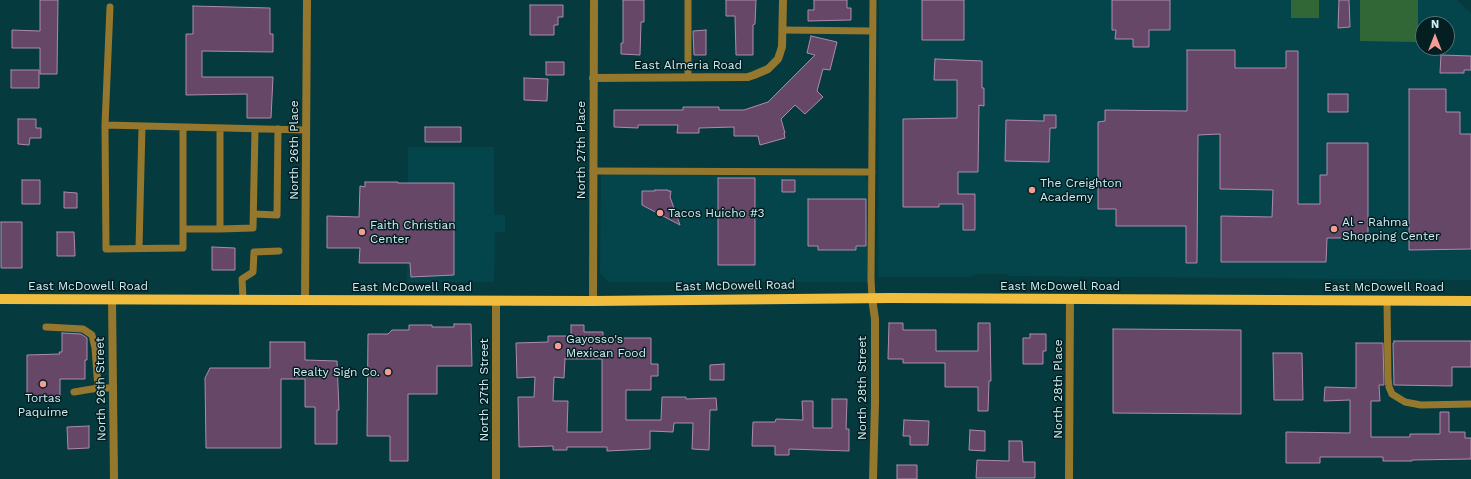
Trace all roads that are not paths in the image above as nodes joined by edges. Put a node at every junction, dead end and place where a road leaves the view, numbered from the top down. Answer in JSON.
{"nodes":[{"id":1,"x":307,"y":0,"type":"edge"},
{"id":2,"x":594,"y":0,"type":"edge"},
{"id":3,"x":688,"y":0,"type":"edge"},
{"id":4,"x":783,"y":0,"type":"edge"},
{"id":5,"x":873,"y":0,"type":"edge"},
{"id":6,"x":110,"y":7,"type":"dead end"},
{"id":7,"x":783,"y":30,"type":"junction"},
{"id":8,"x":873,"y":31,"type":"junction"},
{"id":9,"x":688,"y":77,"type":"junction"},
{"id":10,"x":593,"y":78,"type":"junction"},
{"id":11,"x":105,"y":125,"type":"junction"},
{"id":12,"x":142,"y":126,"type":"junction"},
{"id":13,"x":183,"y":127,"type":"junction"},
{"id":14,"x":220,"y":128,"type":"junction"},
{"id":15,"x":255,"y":129,"type":"junction"},
{"id":16,"x":278,"y":129,"type":"junction"},
{"id":17,"x":305,"y":130,"type":"junction"},
{"id":18,"x":593,"y":171,"type":"junction"},
{"id":19,"x":872,"y":172,"type":"junction"},
{"id":20,"x":254,"y":214,"type":"junction"},
{"id":21,"x":183,"y":229,"type":"junction"},
{"id":22,"x":220,"y":229,"type":"junction"},
{"id":23,"x":139,"y":248,"type":"junction"},
{"id":24,"x":279,"y":252,"type":"dead end"},
{"id":25,"x":872,"y":298,"type":"junction"},
{"id":26,"x":0,"y":299,"type":"edge"},
{"id":27,"x":112,"y":299,"type":"junction"},
{"id":28,"x":243,"y":299,"type":"junction"},
{"id":29,"x":1070,"y":299,"type":"junction"},
{"id":30,"x":305,"y":300,"type":"junction"},
{"id":31,"x":496,"y":300,"type":"junction"},
{"id":32,"x":1387,"y":300,"type":"junction"},
{"id":33,"x":593,"y":301,"type":"junction"},
{"id":34,"x":1471,"y":301,"type":"edge"},
{"id":35,"x":46,"y":327,"type":"dead end"},
{"id":36,"x":98,"y":388,"type":"junction"},
{"id":37,"x":113,"y":388,"type":"junction"},
{"id":38,"x":74,"y":392,"type":"dead end"},
{"id":39,"x":1471,"y":404,"type":"edge"},
{"id":40,"x":114,"y":479,"type":"edge"},
{"id":41,"x":496,"y":479,"type":"edge"},
{"id":42,"x":873,"y":479,"type":"edge"},
{"id":43,"x":1069,"y":479,"type":"edge"}],
"edges":[{"from":1,"to":17,"type":"street","name":"North 26th Place"},
{"from":2,"to":10,"type":"street","name":"North 27th Place"},
{"from":3,"to":9,"type":"lane"},
{"from":4,"to":7,"type":"street"},
{"from":5,"to":8,"type":"lane"},
{"from":6,"to":11,"type":"lane"},
{"from":7,"to":8,"type":"lane"},
{"from":7,"to":9,"type":"street","name":"East Almeria Road"},
{"from":8,"to":19,"type":"lane"},
{"from":9,"to":10,"type":"street","name":"East Almeria Road"},
{"from":10,"to":18,"type":"street","name":"North 27th Place"},
{"from":11,"to":12,"type":"lane"},
{"from":11,"to":23,"type":"lane"},
{"from":12,"to":13,"type":"lane"},
{"from":12,"to":23,"type":"lane"},
{"from":13,"to":14,"type":"lane"},
{"from":13,"to":21,"type":"lane"},
{"from":14,"to":15,"type":"lane"},
{"from":14,"to":22,"type":"lane"},
{"from":15,"to":16,"type":"lane"},
{"from":15,"to":20,"type":"lane"},
{"from":16,"to":17,"type":"lane"},
{"from":16,"to":20,"type":"lane"},
{"from":17,"to":30,"type":"street","name":"North 26th Place"},
{"from":18,"to":19,"type":"lane"},
{"from":18,"to":33,"type":"street","name":"North 27th Place"},
{"from":19,"to":25,"type":"lane"},
{"from":20,"to":22,"type":"lane"},
{"from":21,"to":22,"type":"lane"},
{"from":21,"to":23,"type":"lane"},
{"from":24,"to":28,"type":"lane"},
{"from":25,"to":29,"type":"main road","name":"East McDowell Road"},
{"from":25,"to":33,"type":"main road","name":"East McDowell Road"},
{"from":25,"to":42,"type":"street","name":"North 28th Street"},
{"from":26,"to":27,"type":"main road","name":"East McDowell Road"},
{"from":27,"to":28,"type":"main road","name":"East McDowell Road"},
{"from":27,"to":37,"type":"street","name":"North 26th Street"},
{"from":28,"to":30,"type":"main road","name":"East McDowell Road"},
{"from":29,"to":32,"type":"main road","name":"East McDowell Road"},
{"from":29,"to":43,"type":"street","name":"North 28th Place"},
{"from":30,"to":31,"type":"main road","name":"East McDowell Road"},
{"from":31,"to":33,"type":"main road","name":"East McDowell Road"},
{"from":31,"to":41,"type":"street","name":"North 27th Street"},
{"from":32,"to":34,"type":"main road","name":"East McDowell Road"},
{"from":32,"to":39,"type":"lane"},
{"from":35,"to":36,"type":"lane"},
{"from":36,"to":37,"type":"lane"},
{"from":36,"to":38,"type":"lane"},
{"from":37,"to":40,"type":"street","name":"North 26th Street"}]}
